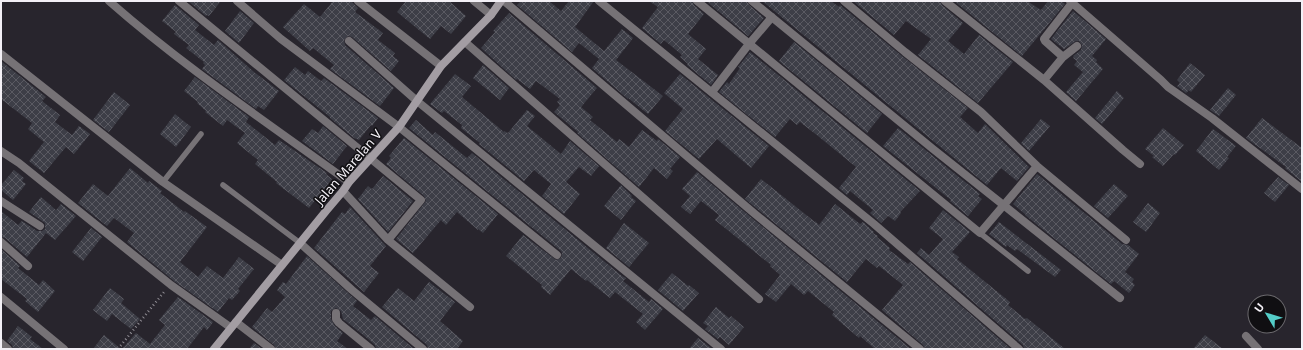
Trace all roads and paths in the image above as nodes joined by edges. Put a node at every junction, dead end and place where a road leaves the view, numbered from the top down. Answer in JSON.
{"nodes":[{"id":1,"x":109,"y":1,"type":"edge"},
{"id":2,"x":179,"y":1,"type":"edge"},
{"id":3,"x":237,"y":1,"type":"edge"},
{"id":4,"x":358,"y":1,"type":"edge"},
{"id":5,"x":474,"y":1,"type":"edge"},
{"id":6,"x":501,"y":1,"type":"edge"},
{"id":7,"x":504,"y":1,"type":"edge"},
{"id":8,"x":599,"y":1,"type":"edge"},
{"id":9,"x":697,"y":1,"type":"edge"},
{"id":10,"x":752,"y":1,"type":"edge"},
{"id":11,"x":844,"y":1,"type":"edge"},
{"id":12,"x":945,"y":1,"type":"edge"},
{"id":13,"x":1071,"y":2,"type":"edge"},
{"id":14,"x":955,"y":4,"type":"edge"},
{"id":15,"x":491,"y":15,"type":"junction"},
{"id":16,"x":772,"y":17,"type":"junction"},
{"id":17,"x":349,"y":41,"type":"dead end"},
{"id":18,"x":465,"y":42,"type":"junction"},
{"id":19,"x":749,"y":44,"type":"junction"},
{"id":20,"x":1077,"y":46,"type":"dead end"},
{"id":21,"x":1,"y":54,"type":"edge"},
{"id":22,"x":1063,"y":57,"type":"junction"},
{"id":23,"x":441,"y":66,"type":"junction"},
{"id":24,"x":1044,"y":80,"type":"junction"},
{"id":25,"x":712,"y":92,"type":"junction"},
{"id":26,"x":417,"y":101,"type":"junction"},
{"id":27,"x":399,"y":127,"type":"junction"},
{"id":28,"x":201,"y":134,"type":"dead end"},
{"id":29,"x":1,"y":151,"type":"edge"},
{"id":30,"x":372,"y":158,"type":"junction"},
{"id":31,"x":1140,"y":164,"type":"dead end"},
{"id":32,"x":1037,"y":166,"type":"junction"},
{"id":33,"x":163,"y":182,"type":"junction"},
{"id":34,"x":349,"y":182,"type":"junction"},
{"id":35,"x":223,"y":185,"type":"dead end"},
{"id":36,"x":1302,"y":189,"type":"edge"},
{"id":37,"x":343,"y":192,"type":"junction"},
{"id":38,"x":1,"y":201,"type":"edge"},
{"id":39,"x":1004,"y":205,"type":"junction"},
{"id":40,"x":40,"y":226,"type":"dead end"},
{"id":41,"x":980,"y":233,"type":"junction"},
{"id":42,"x":388,"y":240,"type":"junction"},
{"id":43,"x":1126,"y":240,"type":"dead end"},
{"id":44,"x":1,"y":242,"type":"edge"},
{"id":45,"x":300,"y":243,"type":"junction"},
{"id":46,"x":557,"y":255,"type":"dead end"},
{"id":47,"x":282,"y":265,"type":"junction"},
{"id":48,"x":28,"y":266,"type":"dead end"},
{"id":49,"x":1028,"y":271,"type":"dead end"},
{"id":50,"x":170,"y":285,"type":"junction"},
{"id":51,"x":1,"y":297,"type":"edge"},
{"id":52,"x":759,"y":298,"type":"dead end"},
{"id":53,"x":1120,"y":298,"type":"dead end"},
{"id":54,"x":470,"y":307,"type":"dead end"},
{"id":55,"x":336,"y":313,"type":"dead end"},
{"id":56,"x":233,"y":324,"type":"junction"},
{"id":57,"x":1246,"y":336,"type":"dead end"},
{"id":58,"x":1,"y":343,"type":"edge"},
{"id":59,"x":8,"y":349,"type":"edge"},
{"id":60,"x":64,"y":349,"type":"edge"},
{"id":61,"x":118,"y":349,"type":"edge"},
{"id":62,"x":214,"y":349,"type":"edge"},
{"id":63,"x":271,"y":349,"type":"edge"},
{"id":64,"x":371,"y":349,"type":"edge"},
{"id":65,"x":423,"y":349,"type":"edge"},
{"id":66,"x":721,"y":349,"type":"edge"},
{"id":67,"x":920,"y":349,"type":"edge"},
{"id":68,"x":1019,"y":349,"type":"edge"},
{"id":69,"x":1258,"y":349,"type":"edge"}],
"edges":[{"from":1,"to":34,"type":"street"},
{"from":2,"to":30,"type":"street"},
{"from":3,"to":27,"type":"street"},
{"from":4,"to":23,"type":"street"},
{"from":5,"to":15,"type":"street"},
{"from":6,"to":15,"type":"street","name":"Jalan Marelan V"},
{"from":7,"to":67,"type":"street"},
{"from":8,"to":25,"type":"street"},
{"from":9,"to":19,"type":"street"},
{"from":10,"to":16,"type":"street"},
{"from":11,"to":32,"type":"street"},
{"from":12,"to":14,"type":"street"},
{"from":13,"to":22,"type":"street"},
{"from":13,"to":36,"type":"street"},
{"from":14,"to":24,"type":"street"},
{"from":15,"to":18,"type":"street","name":"Jalan Marelan V"},
{"from":16,"to":19,"type":"street"},
{"from":16,"to":39,"type":"street"},
{"from":17,"to":26,"type":"street"},
{"from":18,"to":23,"type":"street","name":"Jalan Marelan V"},
{"from":18,"to":52,"type":"street"},
{"from":19,"to":25,"type":"street"},
{"from":19,"to":41,"type":"street"},
{"from":20,"to":22,"type":"street"},
{"from":21,"to":33,"type":"street"},
{"from":22,"to":24,"type":"street"},
{"from":23,"to":26,"type":"street","name":"Jalan Marelan V"},
{"from":24,"to":31,"type":"street"},
{"from":25,"to":68,"type":"street"},
{"from":26,"to":27,"type":"street","name":"Jalan Marelan V"},
{"from":26,"to":66,"type":"street"},
{"from":27,"to":30,"type":"street","name":"Jalan Marelan V"},
{"from":27,"to":46,"type":"street"},
{"from":28,"to":33,"type":"lane"},
{"from":29,"to":50,"type":"street"},
{"from":30,"to":34,"type":"street","name":"Jalan Marelan V"},
{"from":30,"to":42,"type":"street"},
{"from":32,"to":39,"type":"street"},
{"from":32,"to":43,"type":"street"},
{"from":33,"to":47,"type":"street"},
{"from":34,"to":37,"type":"street","name":"Jalan Marelan V"},
{"from":35,"to":45,"type":"lane"},
{"from":37,"to":42,"type":"street"},
{"from":37,"to":45,"type":"street","name":"Jalan Marelan V"},
{"from":38,"to":40,"type":"street"},
{"from":39,"to":41,"type":"street"},
{"from":39,"to":53,"type":"street"},
{"from":41,"to":49,"type":"lane"},
{"from":42,"to":54,"type":"street"},
{"from":44,"to":48,"type":"street"},
{"from":45,"to":47,"type":"street","name":"Jalan Marelan V"},
{"from":45,"to":65,"type":"street"},
{"from":47,"to":56,"type":"street","name":"Jalan Marelan V"},
{"from":50,"to":56,"type":"street"},
{"from":50,"to":61,"type":"path"},
{"from":51,"to":60,"type":"street"},
{"from":55,"to":64,"type":"street"},
{"from":56,"to":62,"type":"street","name":"Jalan Marelan V"},
{"from":56,"to":63,"type":"street"},
{"from":57,"to":69,"type":"street"},
{"from":58,"to":59,"type":"street"}]}
